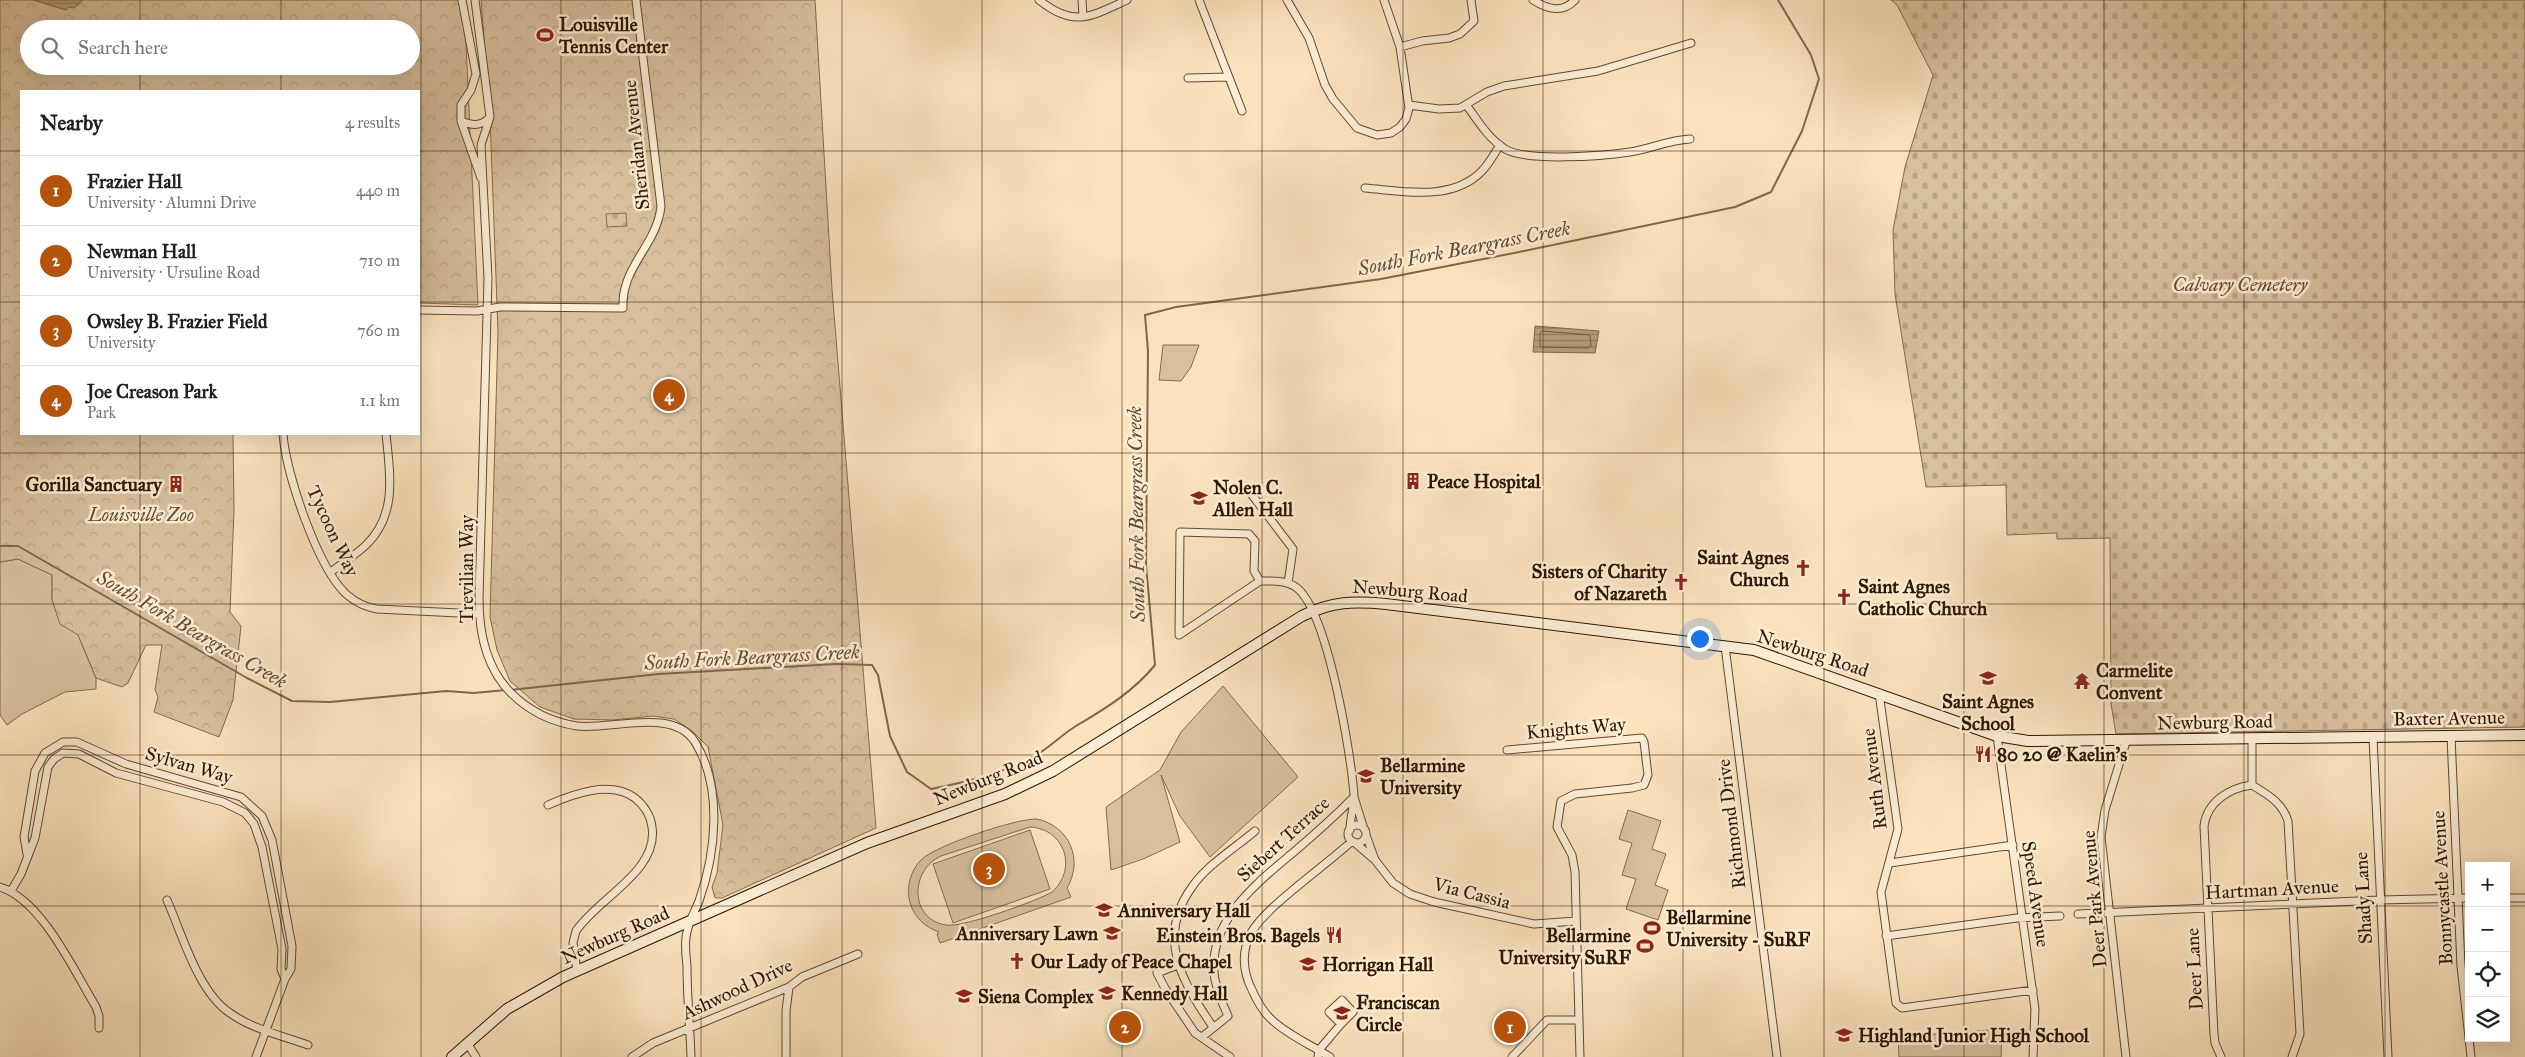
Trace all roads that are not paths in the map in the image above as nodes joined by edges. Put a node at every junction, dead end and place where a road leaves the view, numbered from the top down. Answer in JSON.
{"nodes":[{"id":1,"x":462,"y":0,"type":"edge"},
{"id":2,"x":475,"y":0,"type":"edge"},
{"id":3,"x":636,"y":0,"type":"edge"},
{"id":4,"x":1039,"y":0,"type":"edge"},
{"id":5,"x":1082,"y":0,"type":"edge"},
{"id":6,"x":1128,"y":0,"type":"edge"},
{"id":7,"x":1199,"y":0,"type":"edge"},
{"id":8,"x":1287,"y":0,"type":"edge"},
{"id":9,"x":1384,"y":0,"type":"edge"},
{"id":10,"x":1471,"y":0,"type":"edge"},
{"id":11,"x":1533,"y":0,"type":"edge"},
{"id":12,"x":1575,"y":0,"type":"edge"},
{"id":13,"x":1083,"y":16,"type":"junction"},
{"id":14,"x":1691,"y":42,"type":"dead end"},
{"id":15,"x":1400,"y":47,"type":"junction"},
{"id":16,"x":1228,"y":77,"type":"junction"},
{"id":17,"x":1188,"y":78,"type":"dead end"},
{"id":18,"x":1409,"y":105,"type":"junction"},
{"id":19,"x":1467,"y":106,"type":"junction"},
{"id":20,"x":1242,"y":111,"type":"dead end"},
{"id":21,"x":490,"y":117,"type":"junction"},
{"id":22,"x":460,"y":121,"type":"junction"},
{"id":23,"x":1690,"y":139,"type":"dead end"},
{"id":24,"x":1500,"y":145,"type":"junction"},
{"id":25,"x":483,"y":185,"type":"junction"},
{"id":26,"x":1365,"y":188,"type":"dead end"},
{"id":27,"x":420,"y":310,"type":"edge"},
{"id":28,"x":487,"y":310,"type":"junction"},
{"id":29,"x":283,"y":435,"type":"edge"},
{"id":30,"x":386,"y":435,"type":"edge"},
{"id":31,"x":1249,"y":491,"type":"dead end"},
{"id":32,"x":331,"y":572,"type":"junction"},
{"id":33,"x":1260,"y":581,"type":"junction"},
{"id":34,"x":1288,"y":583,"type":"junction"},
{"id":35,"x":1311,"y":612,"type":"junction"},
{"id":36,"x":479,"y":614,"type":"junction"},
{"id":37,"x":1725,"y":646,"type":"junction"},
{"id":38,"x":1879,"y":694,"type":"junction"},
{"id":39,"x":2525,"y":735,"type":"edge"},
{"id":40,"x":1997,"y":736,"type":"junction"},
{"id":41,"x":2451,"y":736,"type":"junction"},
{"id":42,"x":2373,"y":737,"type":"junction"},
{"id":43,"x":2252,"y":739,"type":"junction"},
{"id":44,"x":2126,"y":742,"type":"junction"},
{"id":45,"x":92,"y":749,"type":"junction"},
{"id":46,"x":1507,"y":750,"type":"dead end"},
{"id":47,"x":87,"y":758,"type":"junction"},
{"id":48,"x":2252,"y":785,"type":"junction"},
{"id":49,"x":1354,"y":797,"type":"junction"},
{"id":50,"x":548,"y":804,"type":"dead end"},
{"id":51,"x":1350,"y":830,"type":"junction"},
{"id":52,"x":1256,"y":831,"type":"dead end"},
{"id":53,"x":1365,"y":832,"type":"junction"},
{"id":54,"x":1353,"y":842,"type":"junction"},
{"id":55,"x":2012,"y":845,"type":"junction"},
{"id":56,"x":28,"y":854,"type":"junction"},
{"id":57,"x":1375,"y":860,"type":"junction"},
{"id":58,"x":1890,"y":863,"type":"junction"},
{"id":59,"x":0,"y":887,"type":"edge"},
{"id":60,"x":11,"y":891,"type":"junction"},
{"id":61,"x":2465,"y":898,"type":"edge"},
{"id":62,"x":2510,"y":898,"type":"edge"},
{"id":63,"x":2525,"y":898,"type":"edge"},
{"id":64,"x":2458,"y":899,"type":"junction"},
{"id":65,"x":167,"y":900,"type":"dead end"},
{"id":66,"x":2379,"y":900,"type":"junction"},
{"id":67,"x":2293,"y":904,"type":"junction"},
{"id":68,"x":2208,"y":908,"type":"junction"},
{"id":69,"x":2110,"y":913,"type":"junction"},
{"id":70,"x":2078,"y":914,"type":"dead end"},
{"id":71,"x":2060,"y":916,"type":"dead end"},
{"id":72,"x":2023,"y":918,"type":"junction"},
{"id":73,"x":690,"y":921,"type":"junction"},
{"id":74,"x":1576,"y":921,"type":"junction"},
{"id":75,"x":289,"y":933,"type":"junction"},
{"id":76,"x":279,"y":934,"type":"junction"},
{"id":77,"x":1886,"y":936,"type":"junction"},
{"id":78,"x":858,"y":954,"type":"dead end"},
{"id":79,"x":1178,"y":965,"type":"junction"},
{"id":80,"x":576,"y":971,"type":"junction"},
{"id":81,"x":285,"y":979,"type":"junction"},
{"id":82,"x":789,"y":987,"type":"junction"},
{"id":83,"x":2033,"y":990,"type":"junction"},
{"id":84,"x":2465,"y":1002,"type":"edge"},
{"id":85,"x":1579,"y":1020,"type":"junction"},
{"id":86,"x":1341,"y":1024,"type":"dead end"},
{"id":87,"x":1213,"y":1027,"type":"junction"},
{"id":88,"x":99,"y":1028,"type":"dead end"},
{"id":89,"x":266,"y":1030,"type":"junction"},
{"id":90,"x":690,"y":1030,"type":"junction"},
{"id":91,"x":1202,"y":1037,"type":"junction"},
{"id":92,"x":2469,"y":1042,"type":"edge"},
{"id":93,"x":467,"y":1043,"type":"junction"},
{"id":94,"x":308,"y":1045,"type":"dead end"},
{"id":95,"x":1319,"y":1054,"type":"edge"},
{"id":96,"x":256,"y":1057,"type":"edge"},
{"id":97,"x":452,"y":1057,"type":"edge"},
{"id":98,"x":476,"y":1057,"type":"edge"},
{"id":99,"x":632,"y":1057,"type":"edge"},
{"id":100,"x":691,"y":1057,"type":"edge"},
{"id":101,"x":786,"y":1057,"type":"edge"},
{"id":102,"x":1230,"y":1057,"type":"edge"},
{"id":103,"x":1330,"y":1057,"type":"edge"},
{"id":104,"x":1512,"y":1057,"type":"edge"},
{"id":105,"x":1580,"y":1057,"type":"edge"},
{"id":106,"x":1776,"y":1057,"type":"edge"},
{"id":107,"x":2033,"y":1057,"type":"edge"},
{"id":108,"x":2126,"y":1057,"type":"edge"},
{"id":109,"x":2221,"y":1057,"type":"edge"},
{"id":110,"x":2292,"y":1057,"type":"edge"},
{"id":111,"x":2388,"y":1057,"type":"edge"},
{"id":112,"x":2471,"y":1057,"type":"edge"}],
"edges":[{"from":1,"to":22,"type":"street"},
{"from":2,"to":21,"type":"street","name":"Trevilian Way"},
{"from":3,"to":28,"type":"street","name":"Sheridan Avenue"},
{"from":4,"to":13,"type":"street"},
{"from":5,"to":13,"type":"street"},
{"from":6,"to":13,"type":"street"},
{"from":7,"to":16,"type":"street"},
{"from":8,"to":18,"type":"street"},
{"from":9,"to":15,"type":"street"},
{"from":10,"to":15,"type":"street"},
{"from":11,"to":12,"type":"street"},
{"from":14,"to":19,"type":"street"},
{"from":15,"to":18,"type":"street"},
{"from":16,"to":17,"type":"street"},
{"from":16,"to":20,"type":"street"},
{"from":18,"to":19,"type":"street"},
{"from":19,"to":24,"type":"street"},
{"from":21,"to":22,"type":"street"},
{"from":21,"to":25,"type":"street","name":"Trevilian Way"},
{"from":22,"to":25,"type":"street","name":"Trevilian Way"},
{"from":23,"to":24,"type":"street"},
{"from":24,"to":26,"type":"street"},
{"from":25,"to":28,"type":"street","name":"Trevilian Way"},
{"from":27,"to":28,"type":"street"},
{"from":28,"to":36,"type":"street","name":"Trevilian Way"},
{"from":29,"to":32,"type":"street","name":"Tycoon Way"},
{"from":30,"to":32,"type":"street"},
{"from":31,"to":34,"type":"street"},
{"from":32,"to":36,"type":"street","name":"Tycoon Way"},
{"from":33,"to":33,"type":"street"},
{"from":33,"to":34,"type":"street"},
{"from":34,"to":35,"type":"street"},
{"from":35,"to":37,"type":"main road","name":"Newburg Road"},
{"from":35,"to":49,"type":"street"},
{"from":35,"to":73,"type":"main road","name":"Newburg Road"},
{"from":36,"to":73,"type":"street","name":"Trevilian Way"},
{"from":37,"to":38,"type":"main road","name":"Newburg Road"},
{"from":37,"to":106,"type":"street","name":"Richmond Drive"},
{"from":38,"to":40,"type":"main road","name":"Newburg Road"},
{"from":38,"to":58,"type":"street","name":"Ruth Avenue"},
{"from":39,"to":41,"type":"main road","name":"Baxter Avenue"},
{"from":40,"to":44,"type":"main road","name":"Newburg Road"},
{"from":40,"to":55,"type":"street","name":"Speed Avenue"},
{"from":41,"to":42,"type":"main road","name":"Baxter Avenue"},
{"from":41,"to":64,"type":"street","name":"Bonnycastle Avenue"},
{"from":42,"to":43,"type":"main road","name":"Newburg Road"},
{"from":42,"to":66,"type":"street","name":"Shady Lane"},
{"from":43,"to":44,"type":"main road","name":"Newburg Road"},
{"from":43,"to":48,"type":"street"},
{"from":44,"to":69,"type":"street","name":"Deer Park Avenue"},
{"from":45,"to":47,"type":"street"},
{"from":45,"to":56,"type":"street","name":"Sylvan Way"},
{"from":45,"to":75,"type":"street","name":"Sylvan Way"},
{"from":46,"to":74,"type":"street","name":"Knights Way"},
{"from":47,"to":56,"type":"street","name":"Sylvan Way"},
{"from":47,"to":76,"type":"street","name":"Sylvan Way"},
{"from":48,"to":67,"type":"street"},
{"from":48,"to":68,"type":"street","name":"Deer Lane"},
{"from":49,"to":51,"type":"street"},
{"from":49,"to":53,"type":"street","name":"Via Cassia"},
{"from":49,"to":87,"type":"street","name":"Siebert Terrace"},
{"from":50,"to":80,"type":"street"},
{"from":51,"to":53,"type":"street"},
{"from":51,"to":54,"type":"street"},
{"from":52,"to":79,"type":"street"},
{"from":53,"to":54,"type":"street"},
{"from":53,"to":57,"type":"street","name":"Via Cassia"},
{"from":54,"to":57,"type":"street","name":"Via Cassia"},
{"from":54,"to":95,"type":"street"},
{"from":55,"to":58,"type":"street"},
{"from":55,"to":72,"type":"street","name":"Speed Avenue"},
{"from":56,"to":60,"type":"street","name":"Sylvan Way"},
{"from":57,"to":74,"type":"street","name":"Via Cassia"},
{"from":58,"to":77,"type":"street","name":"Ruth Avenue"},
{"from":59,"to":60,"type":"street"},
{"from":60,"to":88,"type":"street"},
{"from":61,"to":64,"type":"street","name":"Hartman Avenue"},
{"from":62,"to":63,"type":"street"},
{"from":64,"to":66,"type":"street","name":"Hartman Avenue"},
{"from":64,"to":84,"type":"street","name":"Bonnycastle Avenue"},
{"from":65,"to":89,"type":"street"},
{"from":66,"to":67,"type":"street","name":"Hartman Avenue"},
{"from":66,"to":111,"type":"street","name":"Shady Lane"},
{"from":67,"to":68,"type":"street","name":"Hartman Avenue"},
{"from":67,"to":110,"type":"street"},
{"from":68,"to":69,"type":"street","name":"Hartman Avenue"},
{"from":68,"to":109,"type":"street","name":"Deer Lane"},
{"from":69,"to":70,"type":"street","name":"Hartman Avenue"},
{"from":69,"to":108,"type":"street","name":"Deer Park Avenue"},
{"from":71,"to":72,"type":"street"},
{"from":72,"to":77,"type":"street"},
{"from":72,"to":83,"type":"street","name":"Speed Avenue"},
{"from":73,"to":80,"type":"main road","name":"Newburg Road"},
{"from":73,"to":90,"type":"street","name":"Trevilian Way"},
{"from":74,"to":85,"type":"street","name":"Knights Way"},
{"from":75,"to":76,"type":"street"},
{"from":75,"to":81,"type":"street","name":"Sylvan Way"},
{"from":76,"to":81,"type":"street","name":"Sylvan Way"},
{"from":77,"to":83,"type":"street","name":"Ruth Avenue"},
{"from":78,"to":82,"type":"street","name":"Ashwood Drive"},
{"from":79,"to":87,"type":"street"},
{"from":79,"to":91,"type":"street"},
{"from":80,"to":93,"type":"main road","name":"Newburg Road"},
{"from":81,"to":89,"type":"street","name":"Sylvan Way"},
{"from":82,"to":90,"type":"street","name":"Ashwood Drive"},
{"from":82,"to":101,"type":"street"},
{"from":83,"to":107,"type":"street","name":"Speed Avenue"},
{"from":85,"to":104,"type":"street"},
{"from":85,"to":105,"type":"street","name":"Knights Way"},
{"from":86,"to":95,"type":"street"},
{"from":87,"to":91,"type":"street","name":"Siebert Terrace"},
{"from":89,"to":94,"type":"street"},
{"from":89,"to":96,"type":"street","name":"Sylvan Way"},
{"from":90,"to":99,"type":"street","name":"Ashwood Drive"},
{"from":90,"to":100,"type":"street","name":"Trevilian Way"},
{"from":91,"to":102,"type":"street"},
{"from":92,"to":112,"type":"street","name":"Bonnycastle Avenue"},
{"from":93,"to":97,"type":"main road","name":"Newburg Road"},
{"from":93,"to":98,"type":"street"},
{"from":95,"to":103,"type":"street"}]}
